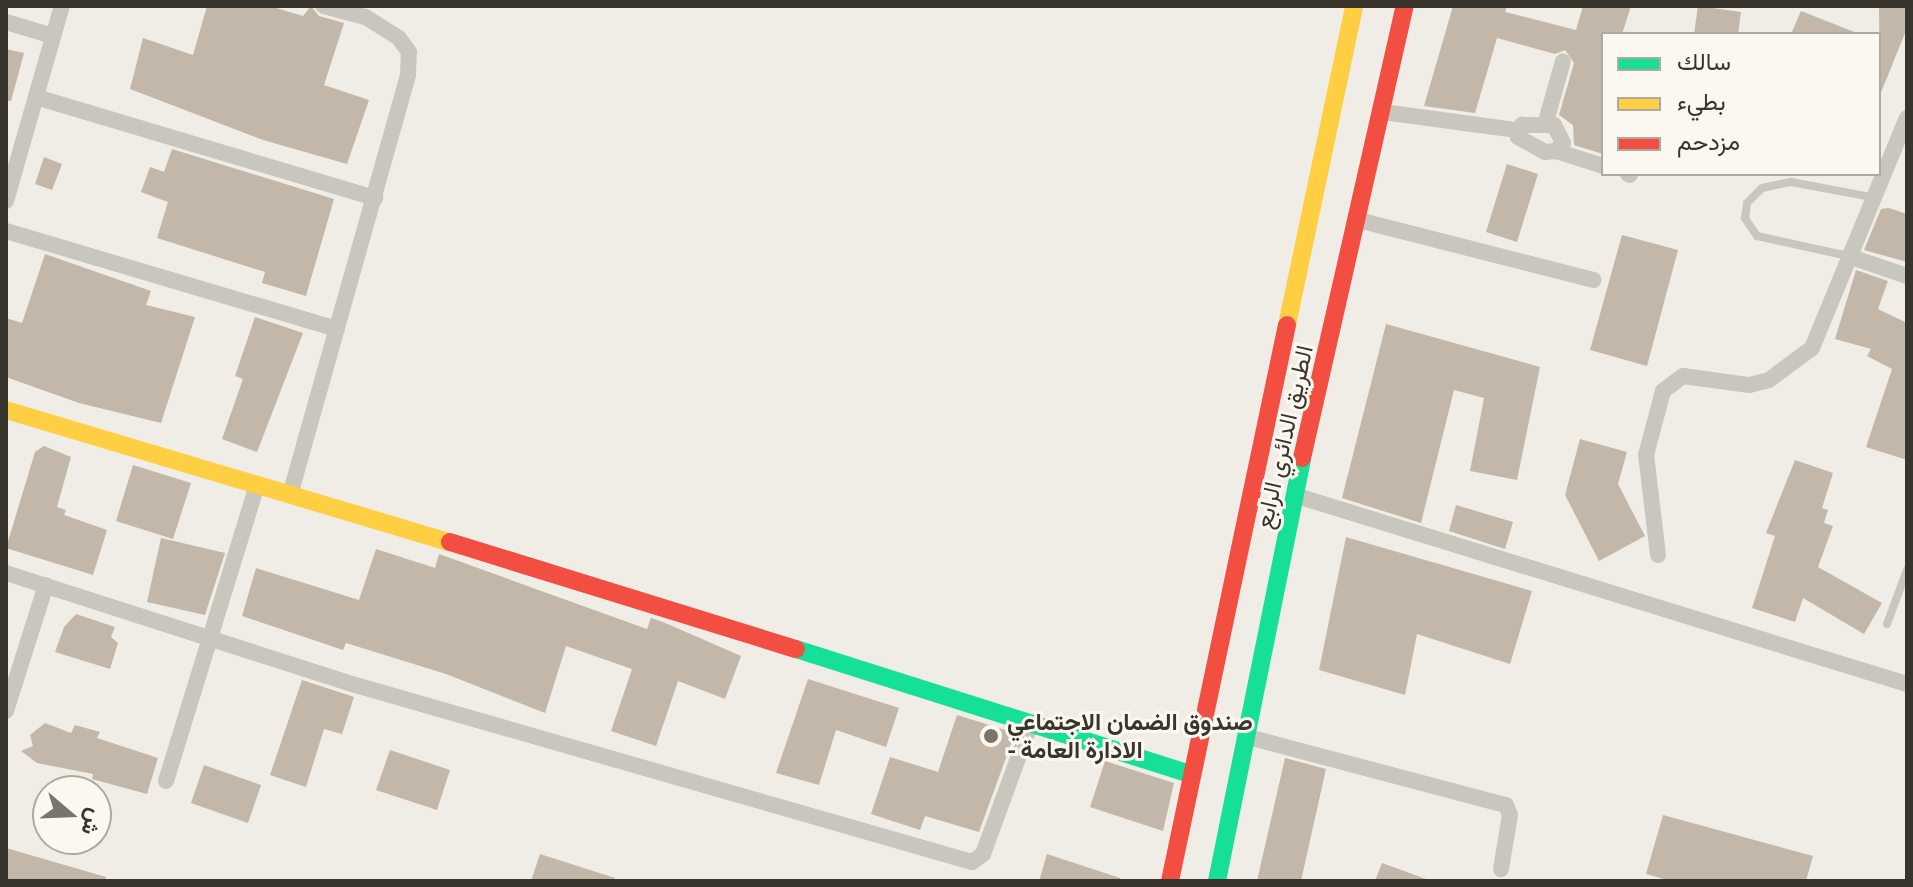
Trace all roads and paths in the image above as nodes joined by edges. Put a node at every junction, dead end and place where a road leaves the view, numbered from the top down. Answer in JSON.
{"nodes":[{"id":1,"x":62,"y":6,"type":"edge"},
{"id":2,"x":323,"y":6,"type":"edge"},
{"id":3,"x":1354,"y":6,"type":"edge"},
{"id":4,"x":1405,"y":6,"type":"edge"},
{"id":5,"x":6,"y":22,"type":"edge"},
{"id":6,"x":53,"y":36,"type":"junction"},
{"id":7,"x":1563,"y":61,"type":"dead end"},
{"id":8,"x":36,"y":97,"type":"junction"},
{"id":9,"x":1383,"y":112,"type":"junction"},
{"id":10,"x":1907,"y":118,"type":"edge"},
{"id":11,"x":1545,"y":125,"type":"junction"},
{"id":12,"x":1517,"y":130,"type":"junction"},
{"id":13,"x":1556,"y":151,"type":"junction"},
{"id":14,"x":1601,"y":165,"type":"edge"},
{"id":15,"x":1881,"y":175,"type":"edge"},
{"id":16,"x":1881,"y":176,"type":"edge"},
{"id":17,"x":1871,"y":197,"type":"junction"},
{"id":18,"x":375,"y":198,"type":"junction"},
{"id":19,"x":6,"y":201,"type":"edge"},
{"id":20,"x":1358,"y":220,"type":"junction"},
{"id":21,"x":6,"y":231,"type":"edge"},
{"id":22,"x":1848,"y":256,"type":"junction"},
{"id":23,"x":1907,"y":276,"type":"edge"},
{"id":24,"x":1593,"y":280,"type":"dead end"},
{"id":25,"x":337,"y":329,"type":"junction"},
{"id":26,"x":6,"y":410,"type":"edge"},
{"id":27,"x":257,"y":485,"type":"junction"},
{"id":28,"x":290,"y":495,"type":"junction"},
{"id":29,"x":1294,"y":495,"type":"junction"},
{"id":30,"x":1658,"y":555,"type":"dead end"},
{"id":31,"x":1907,"y":570,"type":"edge"},
{"id":32,"x":6,"y":573,"type":"edge"},
{"id":33,"x":46,"y":585,"type":"junction"},
{"id":34,"x":1887,"y":624,"type":"dead end"},
{"id":35,"x":211,"y":640,"type":"junction"},
{"id":36,"x":1907,"y":684,"type":"edge"},
{"id":37,"x":6,"y":711,"type":"edge"},
{"id":38,"x":1031,"y":723,"type":"junction"},
{"id":39,"x":1248,"y":737,"type":"junction"},
{"id":40,"x":1191,"y":774,"type":"junction"},
{"id":41,"x":166,"y":781,"type":"dead end"},
{"id":42,"x":1501,"y":869,"type":"dead end"},
{"id":43,"x":1170,"y":881,"type":"edge"},
{"id":44,"x":1217,"y":881,"type":"edge"}],
"edges":[{"from":1,"to":6,"type":"street"},
{"from":2,"to":18,"type":"street"},
{"from":3,"to":40,"type":"main road","name":"الطريق الدائري الرابع"},
{"from":4,"to":9,"type":"main road","name":"الطريق الدائري الرابع"},
{"from":5,"to":6,"type":"street"},
{"from":6,"to":8,"type":"street"},
{"from":7,"to":11,"type":"street"},
{"from":8,"to":18,"type":"street"},
{"from":8,"to":19,"type":"street"},
{"from":9,"to":12,"type":"street"},
{"from":9,"to":20,"type":"main road","name":"الطريق الدائري الرابع"},
{"from":10,"to":15,"type":"street"},
{"from":11,"to":12,"type":"street"},
{"from":11,"to":13,"type":"street"},
{"from":12,"to":13,"type":"street"},
{"from":13,"to":14,"type":"street"},
{"from":16,"to":17,"type":"street"},
{"from":17,"to":22,"type":"street"},
{"from":17,"to":22,"type":"lane"},
{"from":18,"to":25,"type":"street"},
{"from":20,"to":24,"type":"street"},
{"from":20,"to":29,"type":"main road","name":"الطريق الدائري الرابع"},
{"from":21,"to":25,"type":"street"},
{"from":22,"to":23,"type":"street"},
{"from":22,"to":30,"type":"street"},
{"from":25,"to":28,"type":"street"},
{"from":26,"to":27,"type":"main road"},
{"from":27,"to":28,"type":"main road"},
{"from":27,"to":35,"type":"street"},
{"from":28,"to":38,"type":"main road"},
{"from":29,"to":36,"type":"street"},
{"from":29,"to":39,"type":"main road","name":"الطريق الدائري الرابع"},
{"from":31,"to":34,"type":"lane"},
{"from":32,"to":33,"type":"street"},
{"from":33,"to":35,"type":"street"},
{"from":33,"to":37,"type":"street"},
{"from":35,"to":38,"type":"street"},
{"from":35,"to":41,"type":"street"},
{"from":38,"to":40,"type":"main road"},
{"from":39,"to":42,"type":"street"},
{"from":39,"to":44,"type":"main road","name":"الطريق الدائري الرابع"},
{"from":40,"to":43,"type":"main road","name":"الطريق الدائري الرابع"}]}
